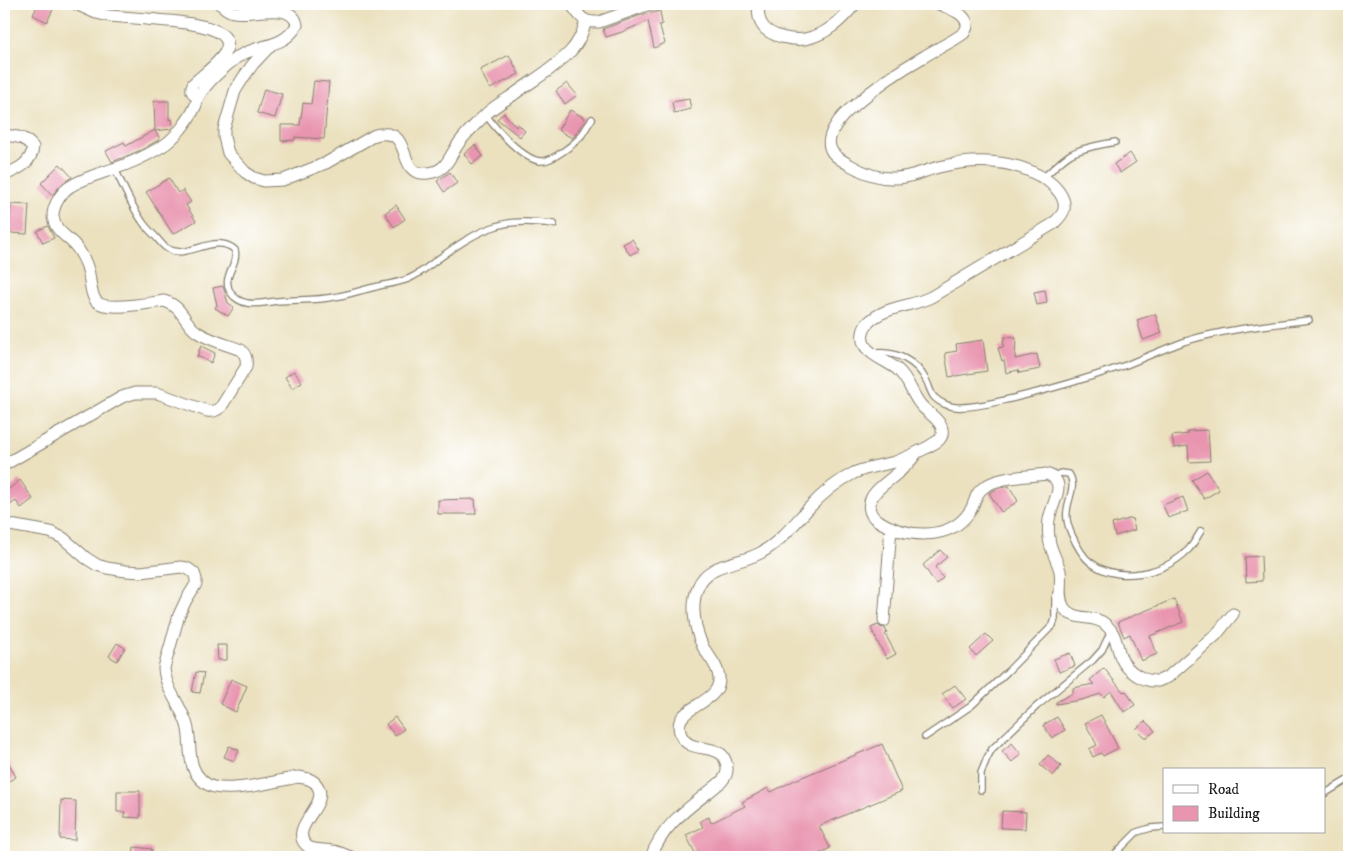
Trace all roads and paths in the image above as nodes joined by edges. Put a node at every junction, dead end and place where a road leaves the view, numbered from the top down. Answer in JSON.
{"nodes":[{"id":1,"x":76,"y":4,"type":"edge"},
{"id":2,"x":220,"y":4,"type":"edge"},
{"id":3,"x":570,"y":4,"type":"edge"},
{"id":4,"x":650,"y":4,"type":"edge"},
{"id":5,"x":759,"y":4,"type":"edge"},
{"id":6,"x":855,"y":4,"type":"edge"},
{"id":7,"x":939,"y":4,"type":"edge"},
{"id":8,"x":586,"y":21,"type":"junction"},
{"id":9,"x":270,"y":46,"type":"junction"},
{"id":10,"x":198,"y":98,"type":"junction"},
{"id":11,"x":486,"y":115,"type":"junction"},
{"id":12,"x":592,"y":119,"type":"dead end"},
{"id":13,"x":4,"y":135,"type":"edge"},
{"id":14,"x":1115,"y":142,"type":"dead end"},
{"id":15,"x":114,"y":169,"type":"junction"},
{"id":16,"x":4,"y":175,"type":"edge"},
{"id":17,"x":1043,"y":178,"type":"junction"},
{"id":18,"x":554,"y":224,"type":"dead end"},
{"id":19,"x":1309,"y":320,"type":"dead end"},
{"id":20,"x":874,"y":354,"type":"junction"},
{"id":21,"x":916,"y":453,"type":"junction"},
{"id":22,"x":4,"y":465,"type":"edge"},
{"id":23,"x":1052,"y":476,"type":"junction"},
{"id":24,"x":4,"y":524,"type":"edge"},
{"id":25,"x":891,"y":527,"type":"junction"},
{"id":26,"x":1201,"y":531,"type":"dead end"},
{"id":27,"x":1060,"y":586,"type":"junction"},
{"id":28,"x":1233,"y":614,"type":"dead end"},
{"id":29,"x":884,"y":621,"type":"dead end"},
{"id":30,"x":1112,"y":631,"type":"junction"},
{"id":31,"x":925,"y":737,"type":"dead end"},
{"id":32,"x":1349,"y":779,"type":"edge"},
{"id":33,"x":981,"y":790,"type":"dead end"},
{"id":34,"x":1326,"y":793,"type":"edge"},
{"id":35,"x":1163,"y":827,"type":"edge"},
{"id":36,"x":351,"y":857,"type":"edge"},
{"id":37,"x":651,"y":857,"type":"edge"},
{"id":38,"x":1112,"y":857,"type":"edge"}],
"edges":[{"from":1,"to":10,"type":"street"},
{"from":2,"to":9,"type":"street"},
{"from":3,"to":8,"type":"street"},
{"from":4,"to":8,"type":"street"},
{"from":5,"to":6,"type":"street"},
{"from":7,"to":17,"type":"street"},
{"from":8,"to":11,"type":"street"},
{"from":9,"to":10,"type":"street"},
{"from":9,"to":11,"type":"street"},
{"from":10,"to":15,"type":"street"},
{"from":11,"to":12,"type":"lane"},
{"from":13,"to":16,"type":"street"},
{"from":14,"to":17,"type":"lane"},
{"from":15,"to":18,"type":"lane"},
{"from":15,"to":22,"type":"street"},
{"from":17,"to":20,"type":"street"},
{"from":19,"to":20,"type":"lane"},
{"from":20,"to":21,"type":"street"},
{"from":21,"to":25,"type":"street"},
{"from":21,"to":37,"type":"street"},
{"from":23,"to":25,"type":"street"},
{"from":23,"to":26,"type":"lane"},
{"from":23,"to":27,"type":"street"},
{"from":24,"to":36,"type":"street"},
{"from":25,"to":29,"type":"street"},
{"from":27,"to":30,"type":"street"},
{"from":27,"to":31,"type":"lane"},
{"from":28,"to":30,"type":"street"},
{"from":30,"to":33,"type":"lane"},
{"from":32,"to":34,"type":"lane"},
{"from":35,"to":38,"type":"lane"}]}
